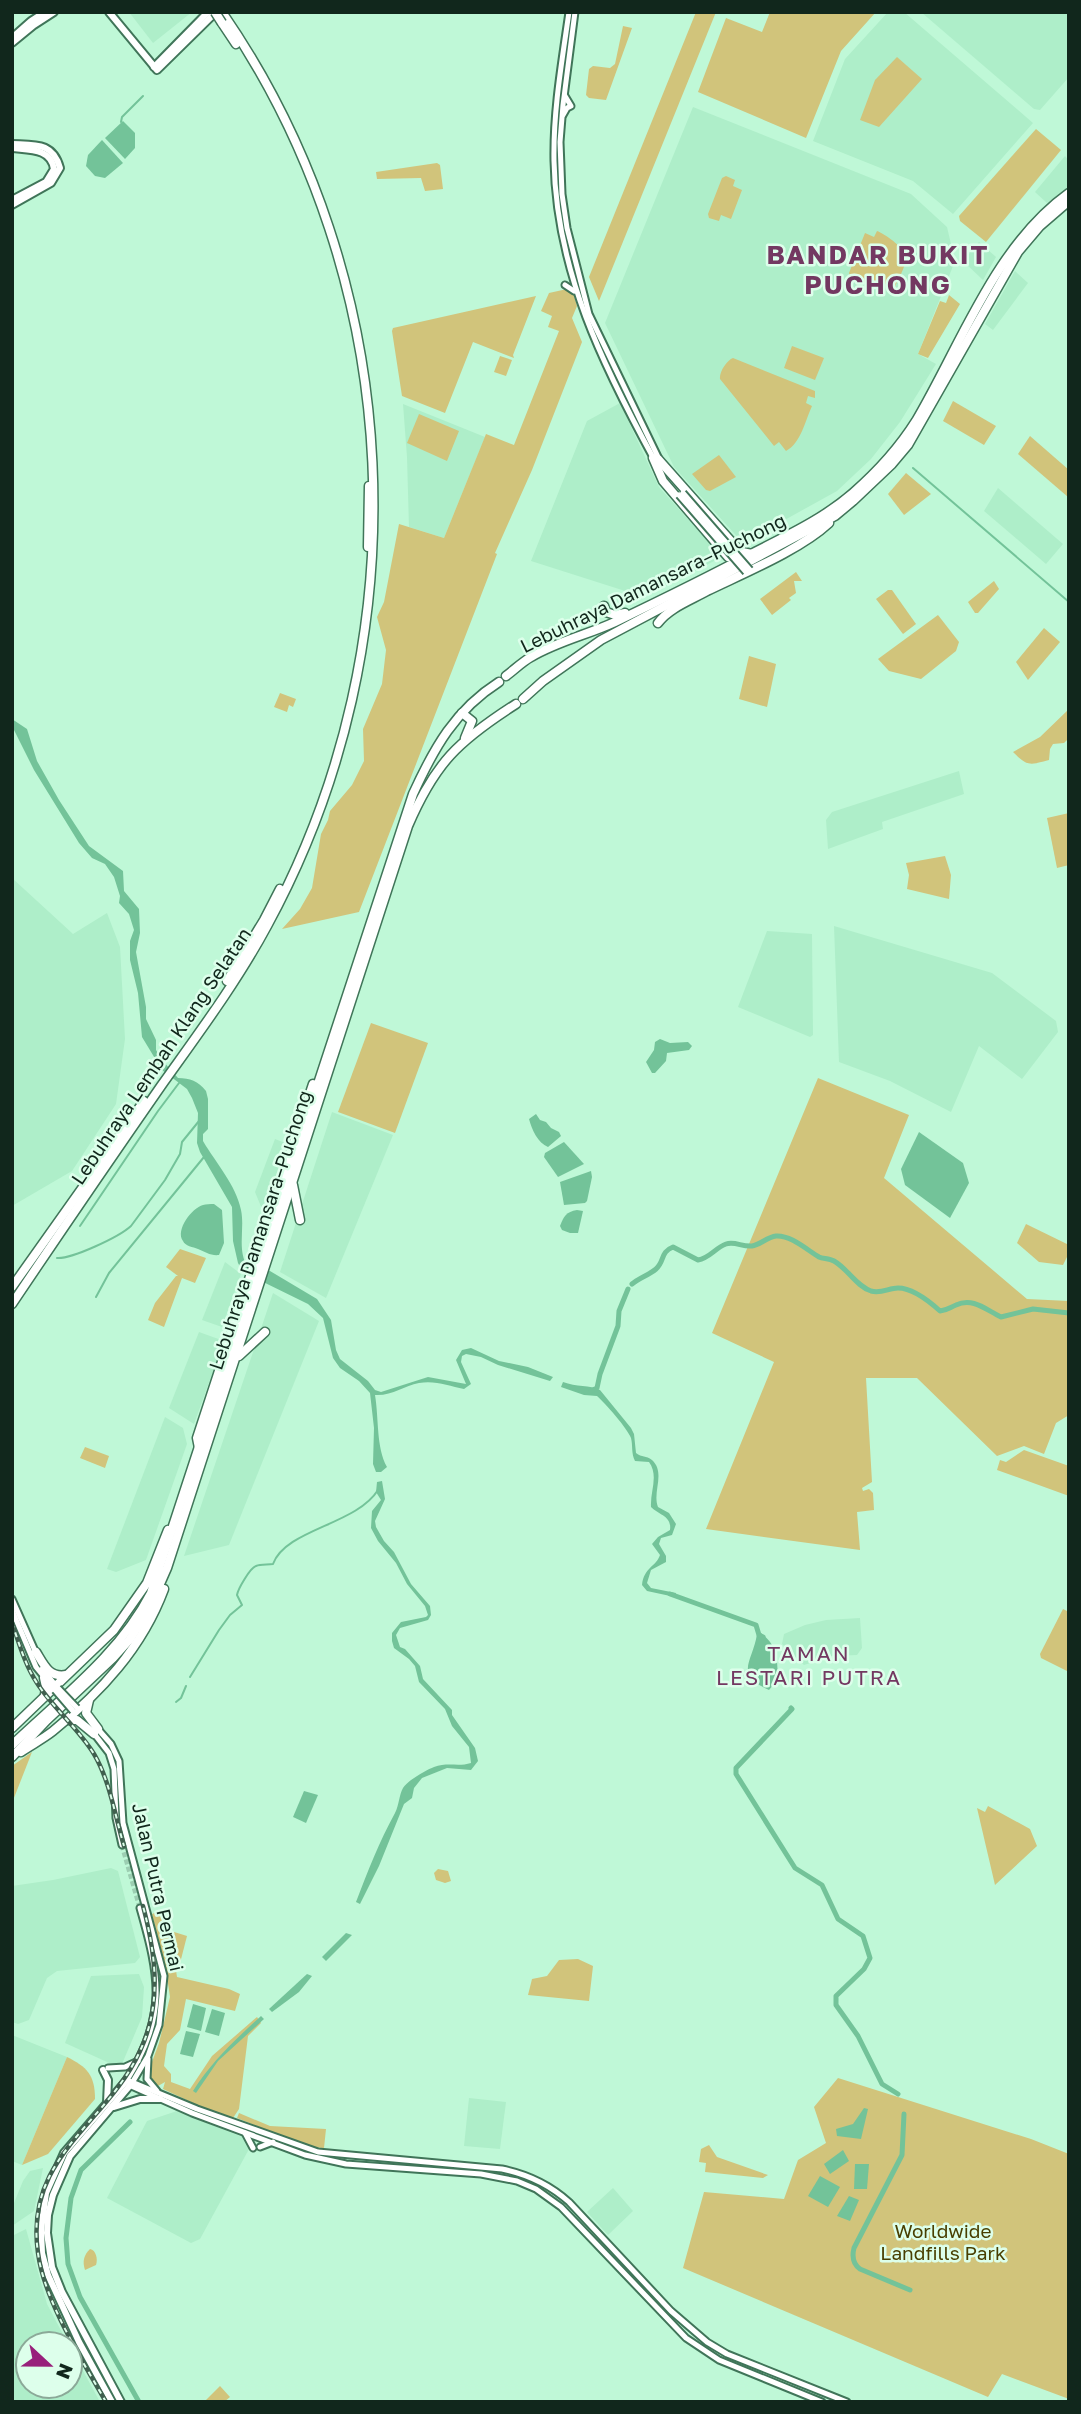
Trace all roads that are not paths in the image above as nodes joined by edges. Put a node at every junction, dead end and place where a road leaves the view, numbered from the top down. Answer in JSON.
{"nodes":[{"id":1,"x":46,"y":12,"type":"edge"},
{"id":2,"x":54,"y":12,"type":"edge"},
{"id":3,"x":109,"y":12,"type":"edge"},
{"id":4,"x":208,"y":12,"type":"edge"},
{"id":5,"x":215,"y":12,"type":"edge"},
{"id":6,"x":572,"y":13,"type":"edge"},
{"id":7,"x":224,"y":18,"type":"edge"},
{"id":8,"x":12,"y":38,"type":"edge"},
{"id":9,"x":12,"y":43,"type":"edge"},
{"id":10,"x":167,"y":54,"type":"junction"},
{"id":11,"x":142,"y":55,"type":"junction"},
{"id":12,"x":155,"y":69,"type":"junction"},
{"id":13,"x":12,"y":146,"type":"edge"},
{"id":14,"x":1069,"y":193,"type":"edge"},
{"id":15,"x":1069,"y":201,"type":"edge"},
{"id":16,"x":12,"y":202,"type":"edge"},
{"id":17,"x":570,"y":271,"type":"junction"},
{"id":18,"x":578,"y":296,"type":"junction"},
{"id":19,"x":612,"y":361,"type":"junction"},
{"id":20,"x":604,"y":364,"type":"junction"},
{"id":21,"x":655,"y":459,"type":"junction"},
{"id":22,"x":835,"y":516,"type":"junction"},
{"id":23,"x":737,"y":548,"type":"junction"},
{"id":24,"x":792,"y":548,"type":"junction"},
{"id":25,"x":752,"y":554,"type":"junction"},
{"id":26,"x":728,"y":557,"type":"junction"},
{"id":27,"x":722,"y":570,"type":"junction"},
{"id":28,"x":748,"y":571,"type":"junction"},
{"id":29,"x":718,"y":586,"type":"junction"},
{"id":30,"x":684,"y":603,"type":"junction"},
{"id":31,"x":604,"y":606,"type":"dead end"},
{"id":32,"x":638,"y":610,"type":"junction"},
{"id":33,"x":657,"y":610,"type":"junction"},
{"id":34,"x":657,"y":622,"type":"dead end"},
{"id":35,"x":461,"y":713,"type":"junction"},
{"id":36,"x":461,"y":744,"type":"junction"},
{"id":37,"x":160,"y":1083,"type":"junction"},
{"id":38,"x":292,"y":1182,"type":"junction"},
{"id":39,"x":300,"y":1220,"type":"dead end"},
{"id":40,"x":260,"y":1265,"type":"junction"},
{"id":41,"x":253,"y":1285,"type":"junction"},
{"id":42,"x":12,"y":1287,"type":"edge"},
{"id":43,"x":12,"y":1304,"type":"edge"},
{"id":44,"x":265,"y":1332,"type":"dead end"},
{"id":45,"x":233,"y":1364,"type":"junction"},
{"id":46,"x":176,"y":1520,"type":"junction"},
{"id":47,"x":167,"y":1568,"type":"junction"},
{"id":48,"x":12,"y":1599,"type":"edge"},
{"id":49,"x":12,"y":1611,"type":"edge"},
{"id":50,"x":22,"y":1623,"type":"junction"},
{"id":51,"x":36,"y":1652,"type":"junction"},
{"id":52,"x":68,"y":1675,"type":"junction"},
{"id":53,"x":44,"y":1678,"type":"junction"},
{"id":54,"x":56,"y":1688,"type":"junction"},
{"id":55,"x":44,"y":1698,"type":"junction"},
{"id":56,"x":91,"y":1698,"type":"junction"},
{"id":57,"x":76,"y":1710,"type":"junction"},
{"id":58,"x":66,"y":1720,"type":"junction"},
{"id":59,"x":12,"y":1728,"type":"edge"},
{"id":60,"x":96,"y":1731,"type":"junction"},
{"id":61,"x":12,"y":1745,"type":"edge"},
{"id":62,"x":12,"y":1758,"type":"edge"},
{"id":63,"x":122,"y":1845,"type":"tunnel mouth"},
{"id":64,"x":140,"y":1908,"type":"tunnel mouth"},
{"id":65,"x":148,"y":2056,"type":"junction"},
{"id":66,"x":139,"y":2061,"type":"junction"},
{"id":67,"x":105,"y":2069,"type":"joint"},
{"id":68,"x":128,"y":2083,"type":"junction"},
{"id":69,"x":160,"y":2096,"type":"junction"},
{"id":70,"x":109,"y":2107,"type":"junction"},
{"id":71,"x":244,"y":2132,"type":"junction"},
{"id":72,"x":273,"y":2142,"type":"junction"},
{"id":73,"x":671,"y":2311,"type":"junction"},
{"id":74,"x":665,"y":2316,"type":"junction"},
{"id":75,"x":73,"y":2330,"type":"edge"},
{"id":76,"x":86,"y":2335,"type":"junction"},
{"id":77,"x":84,"y":2345,"type":"edge"},
{"id":78,"x":84,"y":2352,"type":"edge"},
{"id":79,"x":101,"y":2363,"type":"junction"},
{"id":80,"x":93,"y":2369,"type":"junction"},
{"id":81,"x":780,"y":2385,"type":"junction"},
{"id":82,"x":772,"y":2391,"type":"dead end"},
{"id":83,"x":113,"y":2402,"type":"edge"},
{"id":84,"x":121,"y":2402,"type":"edge"},
{"id":85,"x":822,"y":2402,"type":"edge"},
{"id":86,"x":847,"y":2402,"type":"edge"}],
"edges":[{"from":1,"to":8,"type":"main road"},
{"from":2,"to":9,"type":"main road"},
{"from":3,"to":11,"type":"main road"},
{"from":4,"to":10,"type":"main road"},
{"from":5,"to":7,"type":"highway","name":"Lebuhraya Lembah Klang Selatan","bridge":true},
{"from":5,"to":12,"type":"main road"},
{"from":6,"to":17,"type":"main road"},
{"from":6,"to":19,"type":"main road"},
{"from":7,"to":37,"type":"highway","name":"Lebuhraya Lembah Klang Selatan"},
{"from":10,"to":11,"type":"main road"},
{"from":10,"to":12,"type":"main road"},
{"from":11,"to":12,"type":"main road"},
{"from":13,"to":16,"type":"main road"},
{"from":14,"to":25,"type":"highway","name":"Lebuhraya Damansara–Puchong"},
{"from":15,"to":22,"type":"highway","name":"Lebuhraya Damansara–Puchong"},
{"from":17,"to":18,"type":"main road"},
{"from":17,"to":18,"type":"main road"},
{"from":18,"to":20,"type":"main road"},
{"from":19,"to":20,"type":"main road"},
{"from":19,"to":21,"type":"main road"},
{"from":20,"to":21,"type":"main road"},
{"from":21,"to":23,"type":"highway"},
{"from":21,"to":26,"type":"highway"},
{"from":21,"to":28,"type":"main road","bridge":true},
{"from":22,"to":24,"type":"highway"},
{"from":22,"to":33,"type":"highway","name":"Lebuhraya Damansara–Puchong"},
{"from":23,"to":25,"type":"highway"},
{"from":23,"to":26,"type":"highway"},
{"from":24,"to":28,"type":"highway"},
{"from":24,"to":29,"type":"highway"},
{"from":25,"to":27,"type":"highway","name":"Lebuhraya Damansara–Puchong"},
{"from":26,"to":27,"type":"highway"},
{"from":27,"to":32,"type":"highway","name":"Lebuhraya Damansara–Puchong"},
{"from":28,"to":29,"type":"highway"},
{"from":29,"to":30,"type":"highway"},
{"from":30,"to":33,"type":"highway"},
{"from":30,"to":34,"type":"highway"},
{"from":31,"to":32,"type":"highway"},
{"from":32,"to":35,"type":"highway","name":"Lebuhraya Damansara–Puchong"},
{"from":33,"to":36,"type":"highway","name":"Lebuhraya Damansara–Puchong"},
{"from":35,"to":36,"type":"highway"},
{"from":35,"to":40,"type":"highway","name":"Lebuhraya Damansara–Puchong"},
{"from":36,"to":38,"type":"highway","name":"Lebuhraya Damansara–Puchong"},
{"from":37,"to":42,"type":"highway","name":"Lebuhraya Lembah Klang Selatan"},
{"from":37,"to":43,"type":"highway","name":"Lebuhraya Lembah Klang Selatan"},
{"from":38,"to":39,"type":"highway"},
{"from":38,"to":40,"type":"highway","name":"Lebuhraya Damansara–Puchong"},
{"from":40,"to":41,"type":"highway"},
{"from":40,"to":41,"type":"highway","name":"Lebuhraya Damansara–Puchong"},
{"from":41,"to":45,"type":"highway","name":"Lebuhraya Damansara–Puchong"},
{"from":41,"to":46,"type":"highway"},
{"from":44,"to":45,"type":"highway"},
{"from":45,"to":47,"type":"highway","name":"Lebuhraya Damansara–Puchong"},
{"from":46,"to":52,"type":"highway"},
{"from":46,"to":61,"type":"highway"},
{"from":47,"to":56,"type":"highway"},
{"from":47,"to":62,"type":"highway","name":"Lebuhraya Damansara–Puchong"},
{"from":48,"to":50,"type":"main road"},
{"from":49,"to":50,"type":"main road"},
{"from":50,"to":51,"type":"main road","name":"Jalan Putra Permai"},
{"from":50,"to":53,"type":"main road"},
{"from":51,"to":52,"type":"highway"},
{"from":51,"to":54,"type":"main road","name":"Jalan Putra Permai"},
{"from":52,"to":54,"type":"highway"},
{"from":53,"to":54,"type":"main road"},
{"from":53,"to":55,"type":"highway"},
{"from":54,"to":55,"type":"highway"},
{"from":54,"to":57,"type":"main road","name":"Jalan Putra Permai","bridge":true},
{"from":55,"to":59,"type":"highway"},
{"from":56,"to":57,"type":"highway"},
{"from":56,"to":60,"type":"highway"},
{"from":57,"to":58,"type":"highway"},
{"from":57,"to":60,"type":"main road","name":"Jalan Putra Permai"},
{"from":58,"to":60,"type":"highway"},
{"from":58,"to":62,"type":"highway"},
{"from":60,"to":63,"type":"main road","name":"Jalan Putra Permai"},
{"from":60,"to":65,"type":"main road","name":"Jalan Putra Permai"},
{"from":64,"to":66,"type":"main road","name":"Jalan Putra Permai"},
{"from":65,"to":68,"type":"main road","name":"Jalan Putra Permai"},
{"from":65,"to":69,"type":"main road"},
{"from":66,"to":67,"type":"main road"},
{"from":66,"to":68,"type":"main road","name":"Jalan Putra Permai"},
{"from":67,"to":70,"type":"main road"},
{"from":68,"to":69,"type":"main road"},
{"from":68,"to":70,"type":"main road","name":"Jalan Putra Permai"},
{"from":69,"to":70,"type":"main road"},
{"from":69,"to":71,"type":"main road"},
{"from":69,"to":73,"type":"main road"},
{"from":70,"to":75,"type":"main road","name":"Jalan Putra Permai"},
{"from":70,"to":76,"type":"main road","name":"Jalan Putra Permai"},
{"from":71,"to":72,"type":"main road"},
{"from":71,"to":72,"type":"main road"},
{"from":72,"to":74,"type":"main road"},
{"from":73,"to":74,"type":"main road"},
{"from":73,"to":86,"type":"main road"},
{"from":74,"to":81,"type":"main road"},
{"from":76,"to":77,"type":"main road"},
{"from":76,"to":79,"type":"main road","name":"Jalan Putra Permai"},
{"from":78,"to":80,"type":"main road","name":"Jalan Putra Permai"},
{"from":79,"to":80,"type":"main road"},
{"from":79,"to":84,"type":"main road","name":"Jalan Putra Permai"},
{"from":80,"to":83,"type":"main road","name":"Jalan Putra Permai"},
{"from":81,"to":82,"type":"main road"},
{"from":81,"to":85,"type":"main road"}]}
